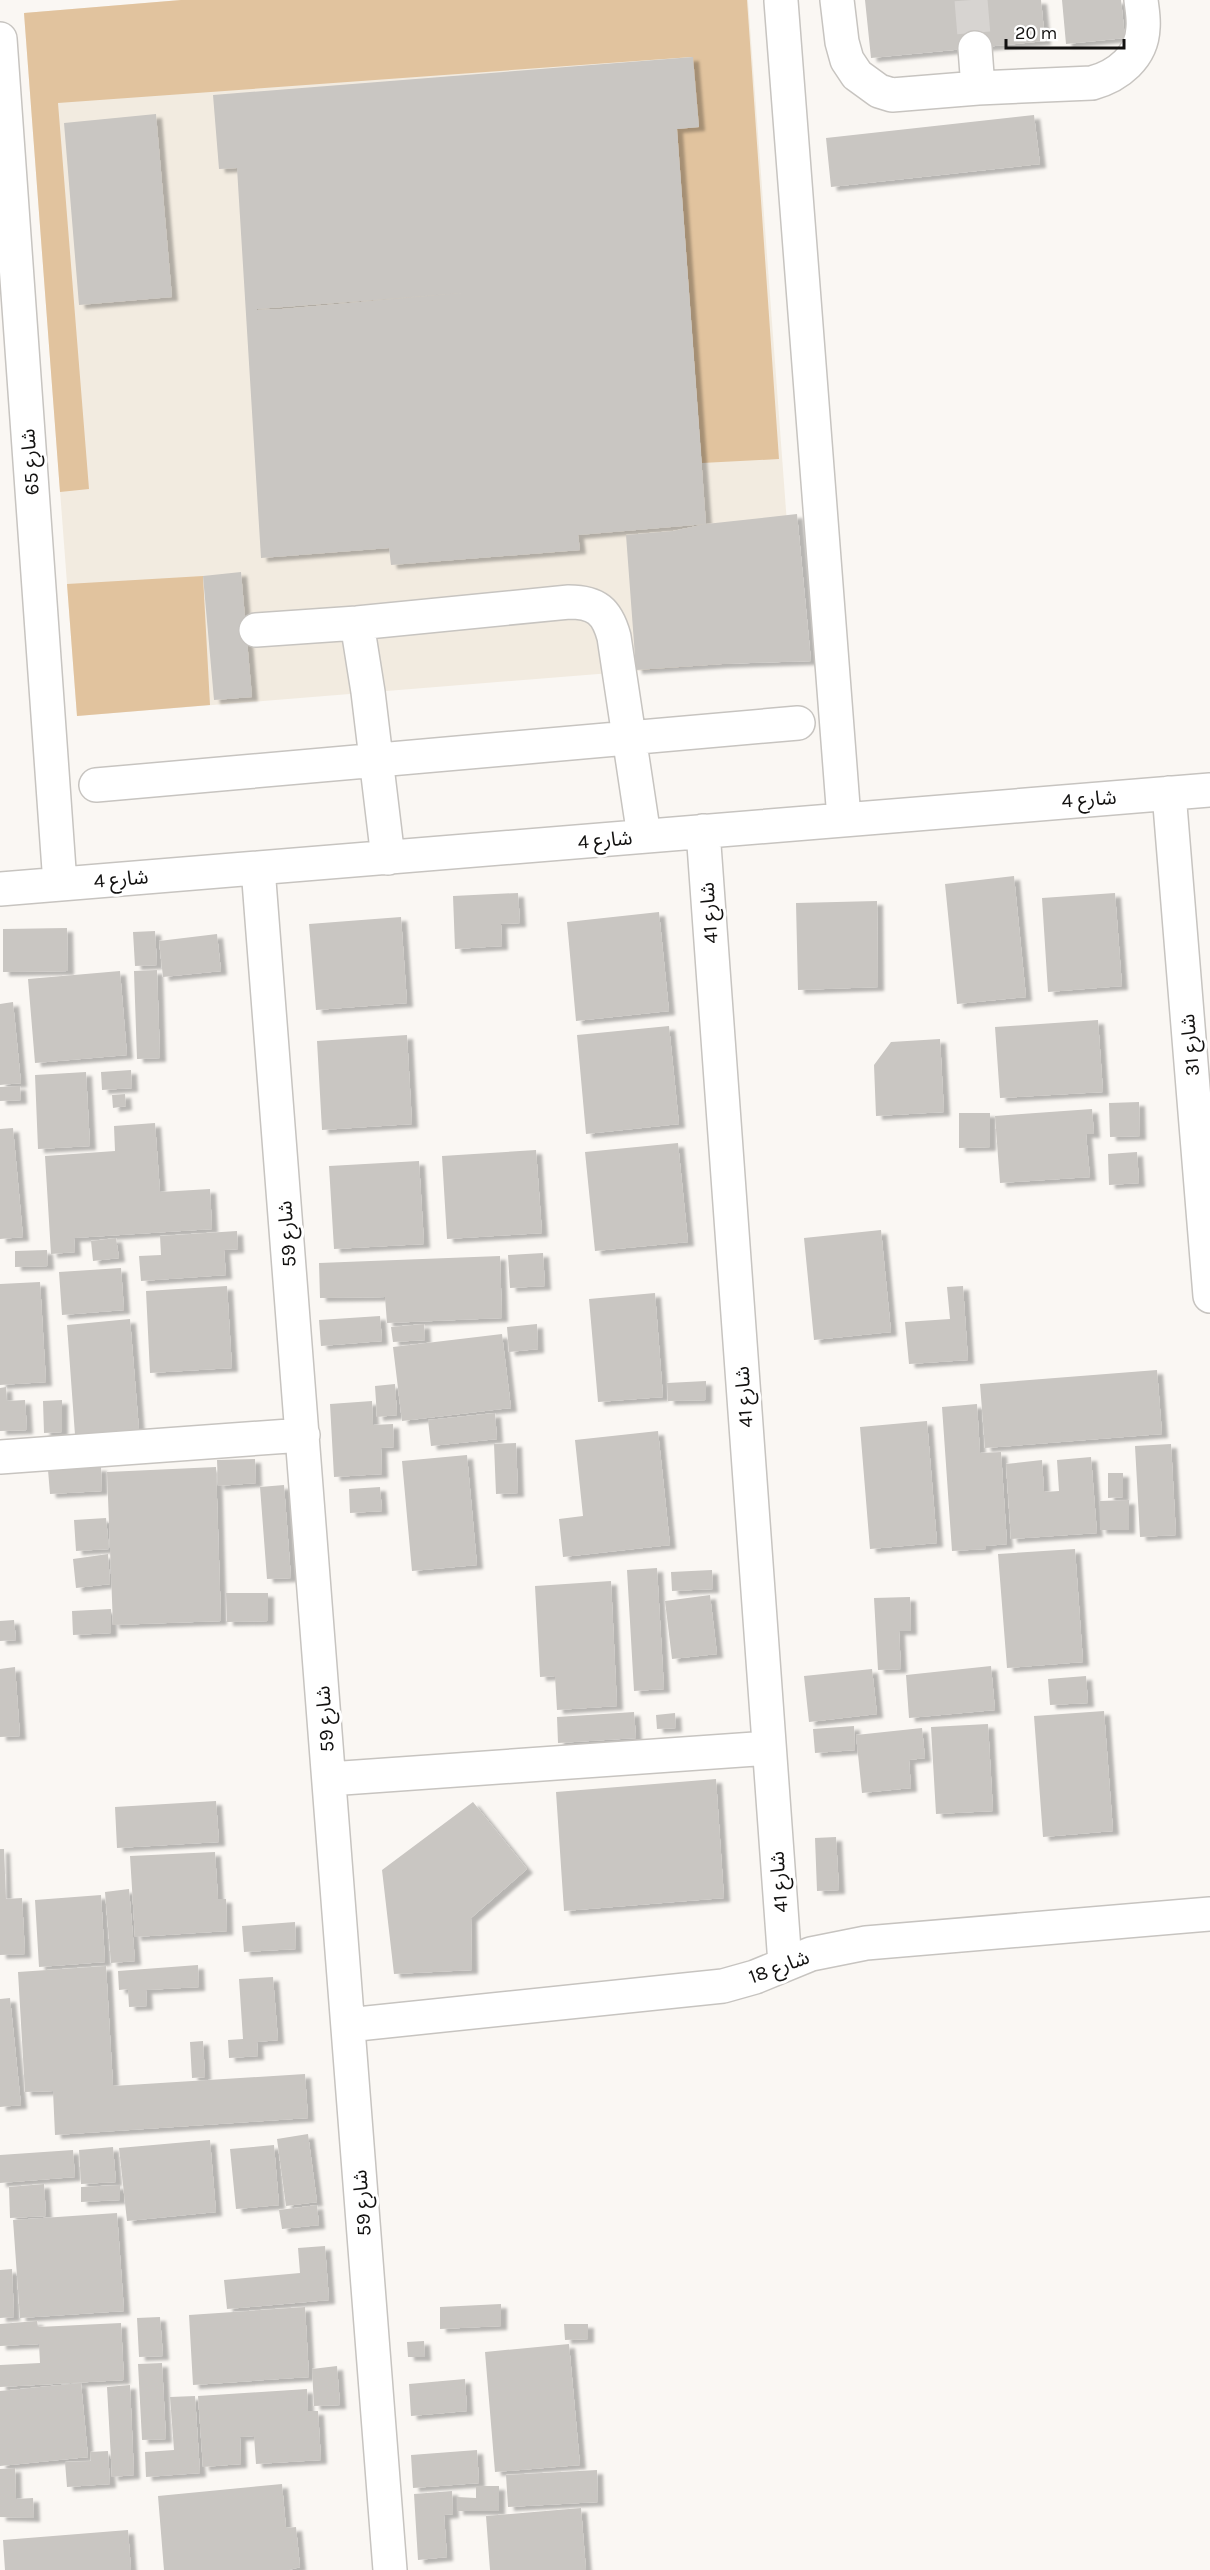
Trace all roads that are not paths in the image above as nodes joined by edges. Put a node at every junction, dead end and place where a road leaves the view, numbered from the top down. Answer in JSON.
{"nodes":[{"id":1,"x":837,"y":0,"type":"edge"},
{"id":2,"x":1141,"y":0,"type":"edge"},
{"id":3,"x":781,"y":1,"type":"edge"},
{"id":4,"x":0,"y":39,"type":"edge"},
{"id":5,"x":975,"y":48,"type":"tunnel mouth"},
{"id":6,"x":978,"y":88,"type":"junction"},
{"id":7,"x":357,"y":623,"type":"junction"},
{"id":8,"x":256,"y":630,"type":"dead end"},
{"id":9,"x":798,"y":723,"type":"dead end"},
{"id":10,"x":629,"y":738,"type":"junction"},
{"id":11,"x":375,"y":761,"type":"junction"},
{"id":12,"x":96,"y":785,"type":"dead end"},
{"id":13,"x":1210,"y":790,"type":"edge"},
{"id":14,"x":1169,"y":793,"type":"junction"},
{"id":15,"x":844,"y":819,"type":"junction"},
{"id":16,"x":703,"y":831,"type":"junction"},
{"id":17,"x":644,"y":836,"type":"junction"},
{"id":18,"x":388,"y":858,"type":"junction"},
{"id":19,"x":258,"y":868,"type":"junction"},
{"id":20,"x":60,"y":884,"type":"junction"},
{"id":21,"x":0,"y":889,"type":"edge"},
{"id":22,"x":1205,"y":1174,"type":"edge"},
{"id":23,"x":1210,"y":1296,"type":"edge"},
{"id":24,"x":303,"y":1435,"type":"junction"},
{"id":25,"x":0,"y":1457,"type":"edge"},
{"id":26,"x":769,"y":1748,"type":"junction"},
{"id":27,"x":329,"y":1779,"type":"junction"},
{"id":28,"x":1210,"y":1914,"type":"edge"},
{"id":29,"x":785,"y":1964,"type":"junction"},
{"id":30,"x":348,"y":2025,"type":"junction"},
{"id":31,"x":390,"y":2570,"type":"edge"}],
"edges":[{"from":1,"to":6,"type":"street"},
{"from":2,"to":6,"type":"street"},
{"from":3,"to":15,"type":"street"},
{"from":4,"to":20,"type":"street","name":"شارع 65"},
{"from":5,"to":6,"type":"street"},
{"from":7,"to":8,"type":"street"},
{"from":7,"to":10,"type":"street"},
{"from":7,"to":11,"type":"street"},
{"from":9,"to":10,"type":"street"},
{"from":10,"to":11,"type":"street"},
{"from":10,"to":17,"type":"street"},
{"from":11,"to":12,"type":"street"},
{"from":11,"to":18,"type":"street"},
{"from":13,"to":14,"type":"street","name":"شارع 4"},
{"from":14,"to":15,"type":"street","name":"شارع 4"},
{"from":14,"to":22,"type":"street","name":"شارع 31"},
{"from":15,"to":16,"type":"street","name":"شارع 4"},
{"from":16,"to":17,"type":"street","name":"شارع 4"},
{"from":16,"to":26,"type":"street","name":"شارع 41"},
{"from":17,"to":18,"type":"street","name":"شارع 4"},
{"from":18,"to":19,"type":"street","name":"شارع 4"},
{"from":19,"to":20,"type":"street","name":"شارع 4"},
{"from":19,"to":24,"type":"street","name":"شارع 59"},
{"from":20,"to":21,"type":"street","name":"شارع 4"},
{"from":22,"to":23,"type":"street","name":"شارع 31"},
{"from":24,"to":25,"type":"street"},
{"from":24,"to":27,"type":"street","name":"شارع 59"},
{"from":26,"to":27,"type":"street"},
{"from":26,"to":29,"type":"street","name":"شارع 41"},
{"from":27,"to":30,"type":"street","name":"شارع 59"},
{"from":28,"to":29,"type":"street","name":"شارع 18"},
{"from":29,"to":30,"type":"street","name":"شارع 18"},
{"from":30,"to":31,"type":"street","name":"شارع 59"}]}
